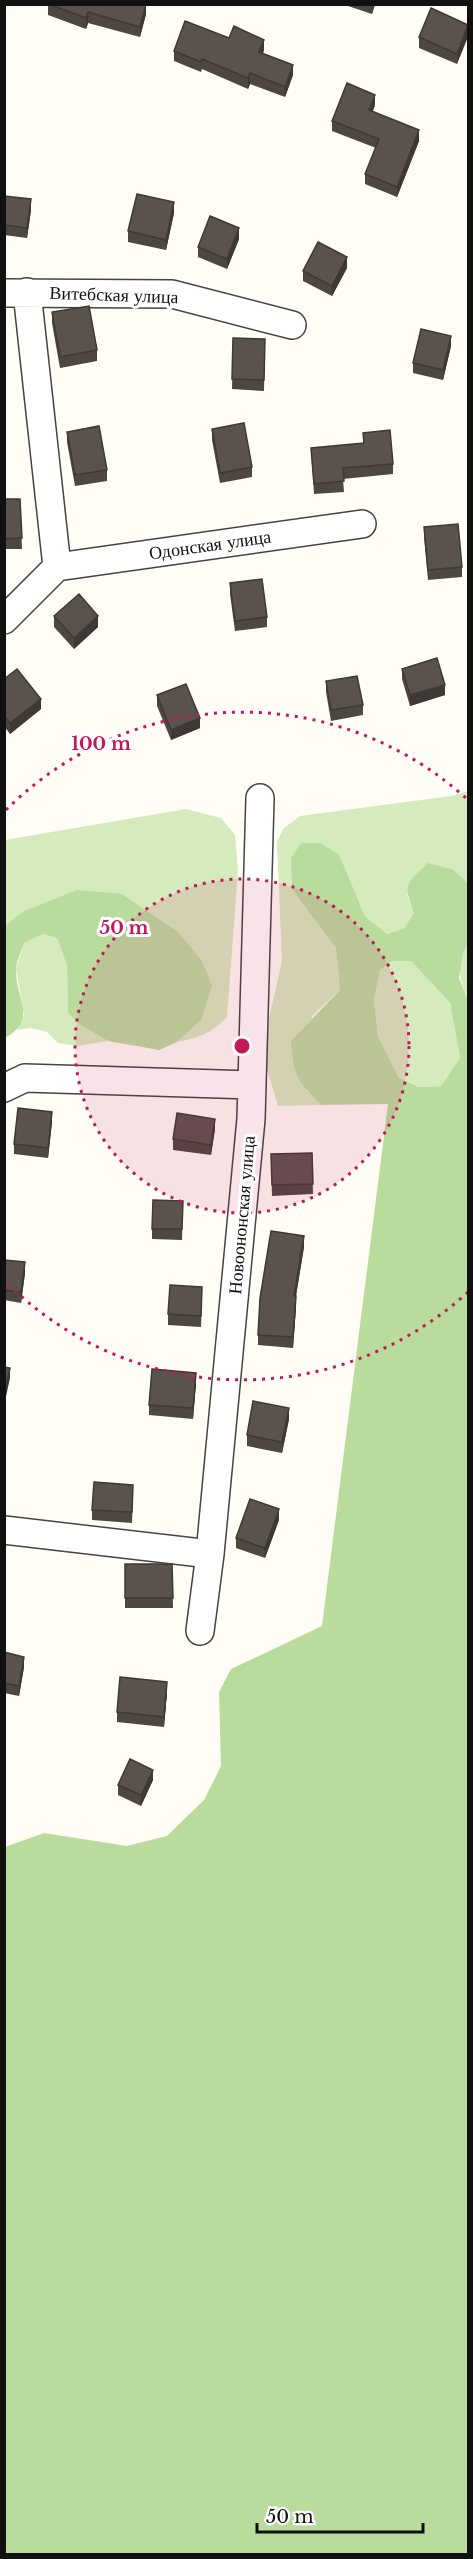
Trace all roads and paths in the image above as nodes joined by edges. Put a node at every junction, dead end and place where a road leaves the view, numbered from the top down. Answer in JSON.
{"nodes":[{"id":1,"x":16,"y":293,"type":"edge"},
{"id":2,"x":292,"y":325,"type":"dead end"},
{"id":3,"x":362,"y":524,"type":"dead end"},
{"id":4,"x":57,"y":567,"type":"junction"},
{"id":5,"x":4,"y":620,"type":"edge"},
{"id":6,"x":260,"y":798,"type":"dead end"},
{"id":7,"x":252,"y":1085,"type":"junction"},
{"id":8,"x":4,"y":1088,"type":"edge"},
{"id":9,"x":4,"y":1530,"type":"edge"},
{"id":10,"x":210,"y":1554,"type":"junction"},
{"id":11,"x":200,"y":1631,"type":"dead end"}],
"edges":[{"from":1,"to":2,"type":"street","name":"Витебская улица"},
{"from":1,"to":4,"type":"street"},
{"from":3,"to":4,"type":"street","name":"Одонская улица"},
{"from":4,"to":5,"type":"street"},
{"from":6,"to":7,"type":"street","name":"Новоононская улица"},
{"from":7,"to":8,"type":"street"},
{"from":7,"to":10,"type":"street","name":"Новоононская улица"},
{"from":9,"to":10,"type":"street"},
{"from":10,"to":11,"type":"street","name":"Новоононская улица"}]}
